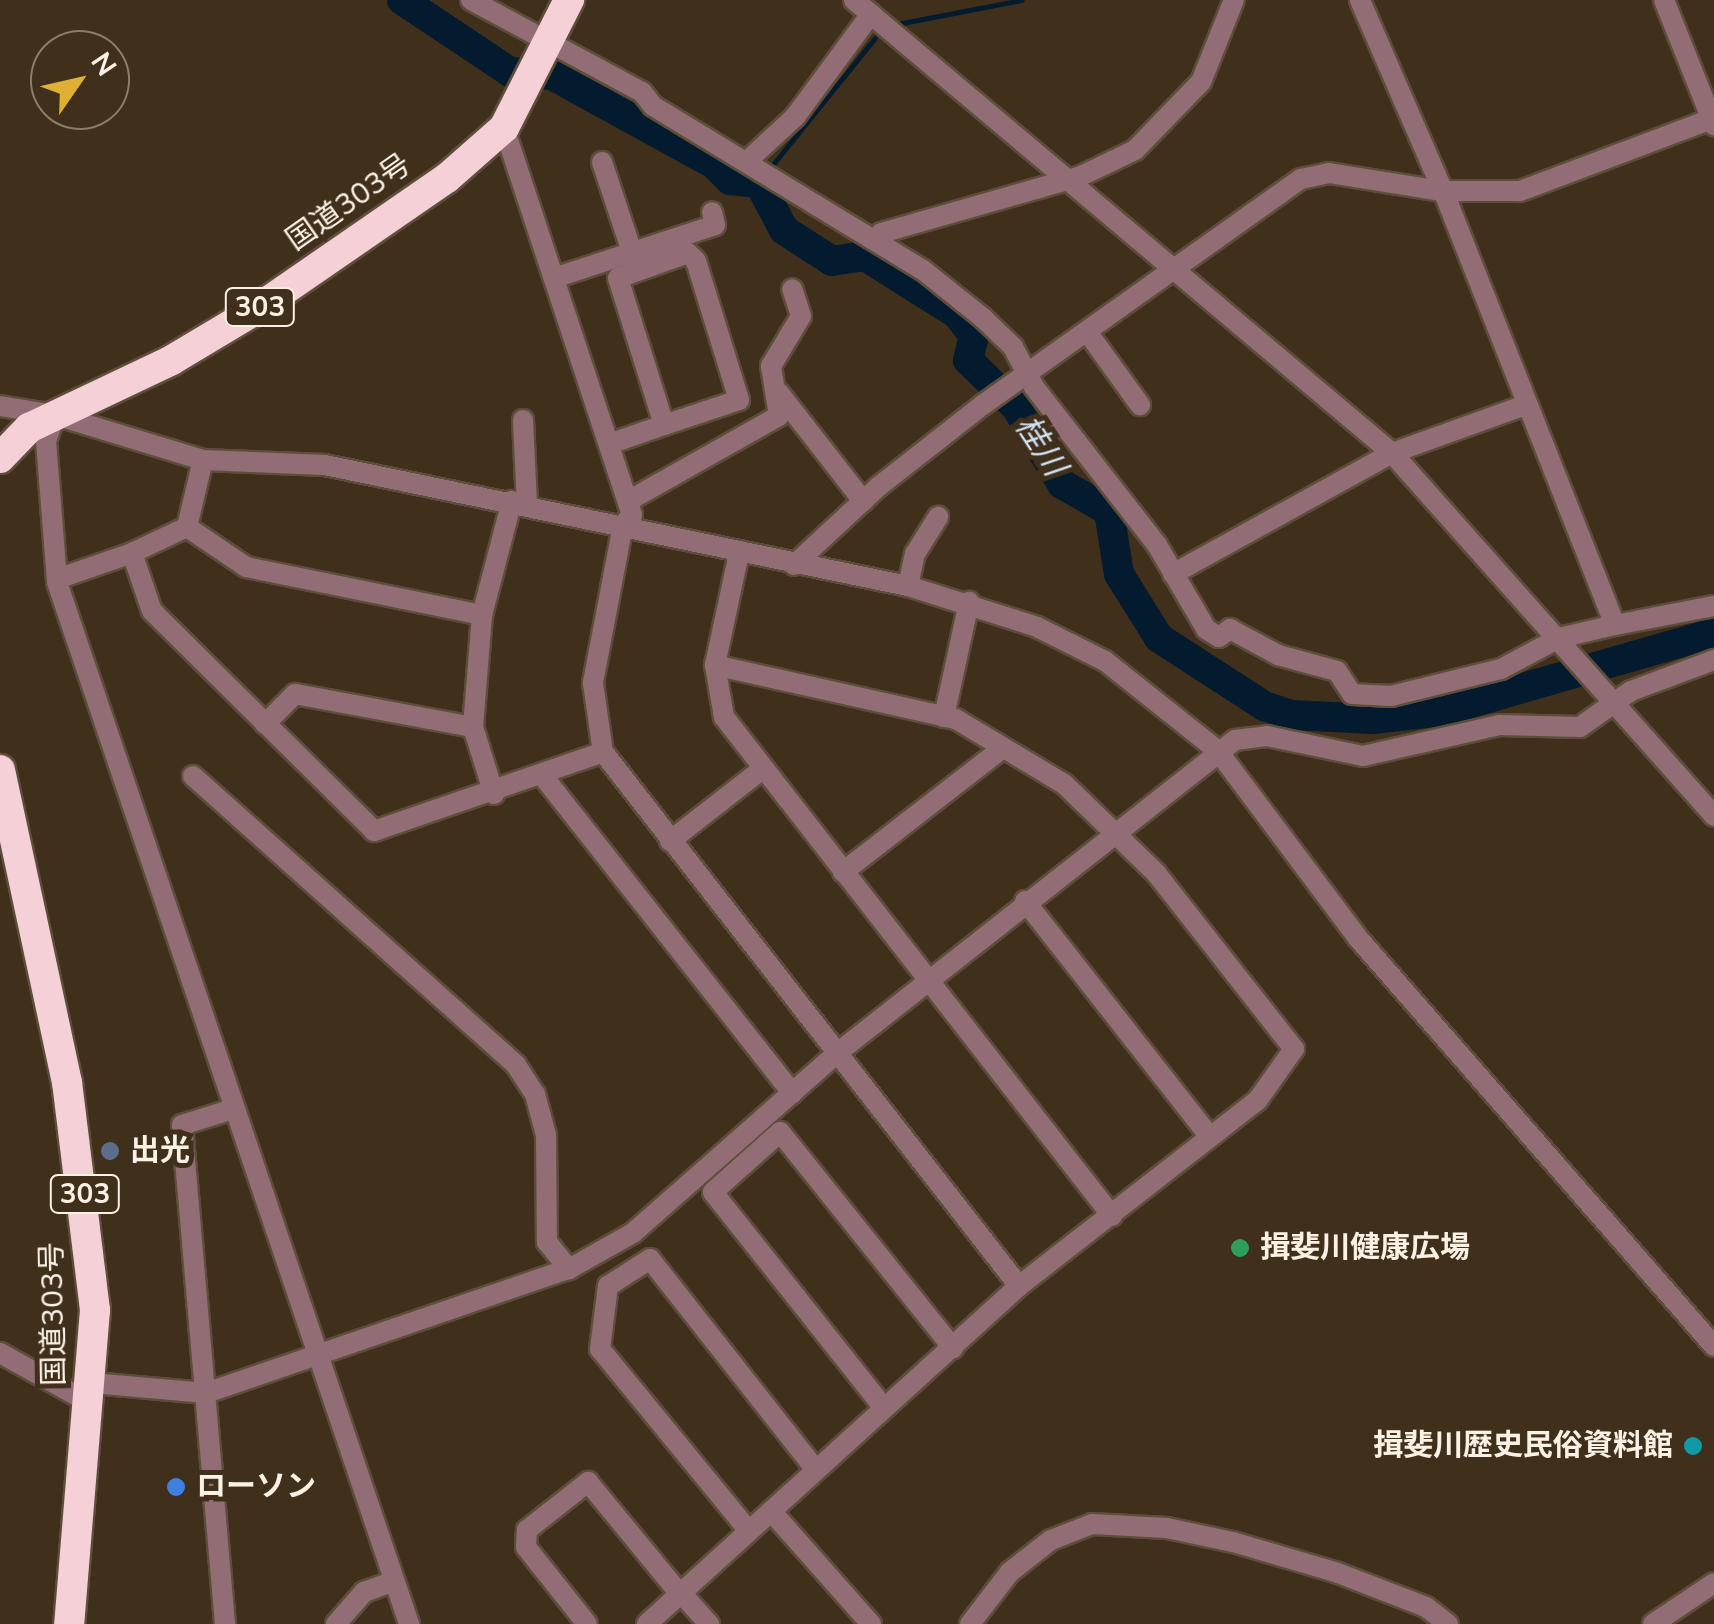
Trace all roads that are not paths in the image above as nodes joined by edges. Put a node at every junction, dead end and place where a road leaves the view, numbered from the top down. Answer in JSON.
{"nodes":[{"id":1,"x":471,"y":0,"type":"edge"},
{"id":2,"x":570,"y":0,"type":"edge"},
{"id":3,"x":854,"y":0,"type":"edge"},
{"id":4,"x":1234,"y":0,"type":"edge"},
{"id":5,"x":1360,"y":0,"type":"edge"},
{"id":6,"x":1664,"y":0,"type":"edge"},
{"id":7,"x":871,"y":14,"type":"junction"},
{"id":8,"x":551,"y":45,"type":"junction"},
{"id":9,"x":1713,"y":121,"type":"edge"},
{"id":10,"x":504,"y":128,"type":"junction"},
{"id":11,"x":602,"y":162,"type":"dead end"},
{"id":12,"x":746,"y":162,"type":"junction"},
{"id":13,"x":1068,"y":180,"type":"junction"},
{"id":14,"x":1441,"y":190,"type":"junction"},
{"id":15,"x":712,"y":212,"type":"dead end"},
{"id":16,"x":875,"y":240,"type":"junction"},
{"id":17,"x":632,"y":252,"type":"junction"},
{"id":18,"x":1177,"y":273,"type":"junction"},
{"id":19,"x":556,"y":277,"type":"junction"},
{"id":20,"x":792,"y":289,"type":"dead end"},
{"id":21,"x":1088,"y":333,"type":"junction"},
{"id":22,"x":1029,"y":373,"type":"junction"},
{"id":23,"x":779,"y":393,"type":"junction"},
{"id":24,"x":1140,"y":405,"type":"dead end"},
{"id":25,"x":0,"y":406,"type":"edge"},
{"id":26,"x":1520,"y":407,"type":"dead end"},
{"id":27,"x":55,"y":414,"type":"junction"},
{"id":28,"x":523,"y":420,"type":"dead end"},
{"id":29,"x":664,"y":425,"type":"junction"},
{"id":30,"x":610,"y":444,"type":"junction"},
{"id":31,"x":1392,"y":454,"type":"junction"},
{"id":32,"x":0,"y":458,"type":"edge"},
{"id":33,"x":203,"y":460,"type":"junction"},
{"id":34,"x":864,"y":501,"type":"junction"},
{"id":35,"x":520,"y":502,"type":"junction"},
{"id":36,"x":628,"y":502,"type":"junction"},
{"id":37,"x":938,"y":516,"type":"dead end"},
{"id":38,"x":623,"y":525,"type":"junction"},
{"id":39,"x":187,"y":527,"type":"junction"},
{"id":40,"x":132,"y":552,"type":"junction"},
{"id":41,"x":739,"y":553,"type":"junction"},
{"id":42,"x":794,"y":565,"type":"junction"},
{"id":43,"x":1173,"y":574,"type":"junction"},
{"id":44,"x":57,"y":579,"type":"junction"},
{"id":45,"x":908,"y":586,"type":"junction"},
{"id":46,"x":970,"y":602,"type":"junction"},
{"id":47,"x":1714,"y":606,"type":"edge"},
{"id":48,"x":482,"y":614,"type":"junction"},
{"id":49,"x":1615,"y":625,"type":"junction"},
{"id":50,"x":1562,"y":642,"type":"junction"},
{"id":51,"x":1714,"y":660,"type":"edge"},
{"id":52,"x":716,"y":665,"type":"junction"},
{"id":53,"x":1609,"y":696,"type":"junction"},
{"id":54,"x":944,"y":717,"type":"junction"},
{"id":55,"x":265,"y":724,"type":"junction"},
{"id":56,"x":474,"y":727,"type":"junction"},
{"id":57,"x":1003,"y":748,"type":"junction"},
{"id":58,"x":1218,"y":751,"type":"junction"},
{"id":59,"x":603,"y":752,"type":"junction"},
{"id":60,"x":0,"y":770,"type":"edge"},
{"id":61,"x":760,"y":771,"type":"junction"},
{"id":62,"x":194,"y":776,"type":"dead end"},
{"id":63,"x":542,"y":776,"type":"junction"},
{"id":64,"x":494,"y":794,"type":"junction"},
{"id":65,"x":1714,"y":816,"type":"edge"},
{"id":66,"x":1116,"y":828,"type":"junction"},
{"id":67,"x":670,"y":841,"type":"junction"},
{"id":68,"x":843,"y":872,"type":"junction"},
{"id":69,"x":1025,"y":901,"type":"junction"},
{"id":70,"x":926,"y":982,"type":"junction"},
{"id":71,"x":836,"y":1054,"type":"junction"},
{"id":72,"x":792,"y":1093,"type":"junction"},
{"id":73,"x":232,"y":1108,"type":"junction"},
{"id":74,"x":1209,"y":1136,"type":"junction"},
{"id":75,"x":1112,"y":1216,"type":"junction"},
{"id":76,"x":569,"y":1269,"type":"junction"},
{"id":77,"x":1019,"y":1286,"type":"junction"},
{"id":78,"x":1714,"y":1346,"type":"edge"},
{"id":79,"x":952,"y":1348,"type":"junction"},
{"id":80,"x":0,"y":1353,"type":"edge"},
{"id":81,"x":318,"y":1356,"type":"junction"},
{"id":82,"x":91,"y":1393,"type":"junction"},
{"id":83,"x":206,"y":1394,"type":"junction"},
{"id":84,"x":884,"y":1408,"type":"junction"},
{"id":85,"x":815,"y":1468,"type":"junction"},
{"id":86,"x":770,"y":1510,"type":"junction"},
{"id":87,"x":749,"y":1531,"type":"junction"},
{"id":88,"x":394,"y":1581,"type":"junction"},
{"id":89,"x":1714,"y":1583,"type":"edge"},
{"id":90,"x":680,"y":1594,"type":"junction"},
{"id":91,"x":69,"y":1624,"type":"edge"},
{"id":92,"x":225,"y":1624,"type":"edge"},
{"id":93,"x":336,"y":1624,"type":"edge"},
{"id":94,"x":409,"y":1624,"type":"edge"},
{"id":95,"x":587,"y":1624,"type":"edge"},
{"id":96,"x":647,"y":1624,"type":"edge"},
{"id":97,"x":709,"y":1624,"type":"edge"},
{"id":98,"x":871,"y":1624,"type":"edge"},
{"id":99,"x":970,"y":1624,"type":"edge"},
{"id":100,"x":1448,"y":1624,"type":"edge"},
{"id":101,"x":1654,"y":1624,"type":"edge"}],
"edges":[{"from":1,"to":8,"type":"street"},
{"from":2,"to":8,"type":"highway","name":"国道303号","number":"303"},
{"from":3,"to":7,"type":"street"},
{"from":4,"to":13,"type":"street"},
{"from":5,"to":14,"type":"street"},
{"from":6,"to":9,"type":"street"},
{"from":7,"to":12,"type":"street"},
{"from":7,"to":13,"type":"street"},
{"from":8,"to":10,"type":"highway","name":"国道303号","number":"303"},
{"from":8,"to":12,"type":"street"},
{"from":9,"to":14,"type":"street"},
{"from":10,"to":19,"type":"street"},
{"from":10,"to":27,"type":"highway","name":"国道303号","number":"303"},
{"from":11,"to":17,"type":"street"},
{"from":12,"to":16,"type":"street"},
{"from":13,"to":16,"type":"street"},
{"from":13,"to":18,"type":"street"},
{"from":14,"to":18,"type":"street"},
{"from":14,"to":49,"type":"street"},
{"from":15,"to":17,"type":"street"},
{"from":16,"to":22,"type":"street"},
{"from":17,"to":19,"type":"street"},
{"from":18,"to":21,"type":"street"},
{"from":18,"to":31,"type":"street"},
{"from":19,"to":30,"type":"street"},
{"from":20,"to":23,"type":"street"},
{"from":21,"to":22,"type":"street"},
{"from":21,"to":24,"type":"street"},
{"from":22,"to":34,"type":"street"},
{"from":22,"to":43,"type":"street"},
{"from":23,"to":34,"type":"street"},
{"from":23,"to":36,"type":"street"},
{"from":25,"to":27,"type":"street"},
{"from":26,"to":31,"type":"street"},
{"from":27,"to":32,"type":"highway","name":"国道303号","number":"303"},
{"from":27,"to":33,"type":"street"},
{"from":27,"to":44,"type":"street"},
{"from":28,"to":35,"type":"street"},
{"from":29,"to":29,"type":"street"},
{"from":29,"to":30,"type":"street"},
{"from":30,"to":36,"type":"street"},
{"from":31,"to":43,"type":"street"},
{"from":31,"to":50,"type":"street"},
{"from":33,"to":35,"type":"street"},
{"from":33,"to":39,"type":"street"},
{"from":34,"to":42,"type":"street"},
{"from":35,"to":38,"type":"street"},
{"from":35,"to":48,"type":"street"},
{"from":36,"to":38,"type":"street"},
{"from":37,"to":45,"type":"street"},
{"from":38,"to":41,"type":"street"},
{"from":38,"to":59,"type":"street"},
{"from":39,"to":40,"type":"street"},
{"from":39,"to":48,"type":"street"},
{"from":40,"to":44,"type":"street"},
{"from":40,"to":55,"type":"street"},
{"from":41,"to":42,"type":"street"},
{"from":41,"to":52,"type":"street"},
{"from":42,"to":45,"type":"street"},
{"from":43,"to":50,"type":"street"},
{"from":44,"to":73,"type":"street"},
{"from":45,"to":46,"type":"street"},
{"from":46,"to":54,"type":"street"},
{"from":46,"to":58,"type":"street"},
{"from":47,"to":49,"type":"street"},
{"from":48,"to":56,"type":"street"},
{"from":49,"to":50,"type":"street"},
{"from":50,"to":53,"type":"street"},
{"from":51,"to":53,"type":"street"},
{"from":52,"to":54,"type":"street"},
{"from":52,"to":61,"type":"street"},
{"from":53,"to":58,"type":"street"},
{"from":53,"to":65,"type":"street"},
{"from":54,"to":57,"type":"street"},
{"from":55,"to":56,"type":"street"},
{"from":55,"to":64,"type":"street"},
{"from":56,"to":64,"type":"street"},
{"from":57,"to":66,"type":"street"},
{"from":57,"to":68,"type":"street"},
{"from":58,"to":66,"type":"street"},
{"from":58,"to":78,"type":"street"},
{"from":59,"to":63,"type":"street"},
{"from":59,"to":67,"type":"street"},
{"from":60,"to":82,"type":"highway","name":"国道303号","number":"303"},
{"from":61,"to":67,"type":"street"},
{"from":61,"to":68,"type":"street"},
{"from":62,"to":76,"type":"street"},
{"from":63,"to":64,"type":"street"},
{"from":63,"to":72,"type":"street"},
{"from":66,"to":69,"type":"street"},
{"from":66,"to":74,"type":"street"},
{"from":67,"to":71,"type":"street"},
{"from":68,"to":70,"type":"street"},
{"from":69,"to":70,"type":"street"},
{"from":69,"to":74,"type":"street"},
{"from":70,"to":71,"type":"street"},
{"from":70,"to":75,"type":"street"},
{"from":71,"to":72,"type":"street"},
{"from":71,"to":77,"type":"street"},
{"from":72,"to":76,"type":"street"},
{"from":73,"to":81,"type":"street"},
{"from":73,"to":83,"type":"street"},
{"from":74,"to":75,"type":"street"},
{"from":75,"to":77,"type":"street"},
{"from":76,"to":81,"type":"street"},
{"from":77,"to":79,"type":"street"},
{"from":79,"to":84,"type":"street"},
{"from":79,"to":84,"type":"street"},
{"from":80,"to":82,"type":"street"},
{"from":81,"to":83,"type":"street"},
{"from":81,"to":88,"type":"street"},
{"from":82,"to":83,"type":"street"},
{"from":82,"to":91,"type":"highway","name":"国道303号","number":"303"},
{"from":83,"to":92,"type":"street"},
{"from":84,"to":85,"type":"street"},
{"from":85,"to":86,"type":"street"},
{"from":85,"to":87,"type":"street"},
{"from":86,"to":87,"type":"street"},
{"from":86,"to":98,"type":"street"},
{"from":87,"to":90,"type":"street"},
{"from":88,"to":93,"type":"street"},
{"from":88,"to":94,"type":"street"},
{"from":89,"to":101,"type":"street"},
{"from":90,"to":95,"type":"street"},
{"from":90,"to":96,"type":"street"},
{"from":90,"to":97,"type":"street"},
{"from":99,"to":100,"type":"street"}]}
